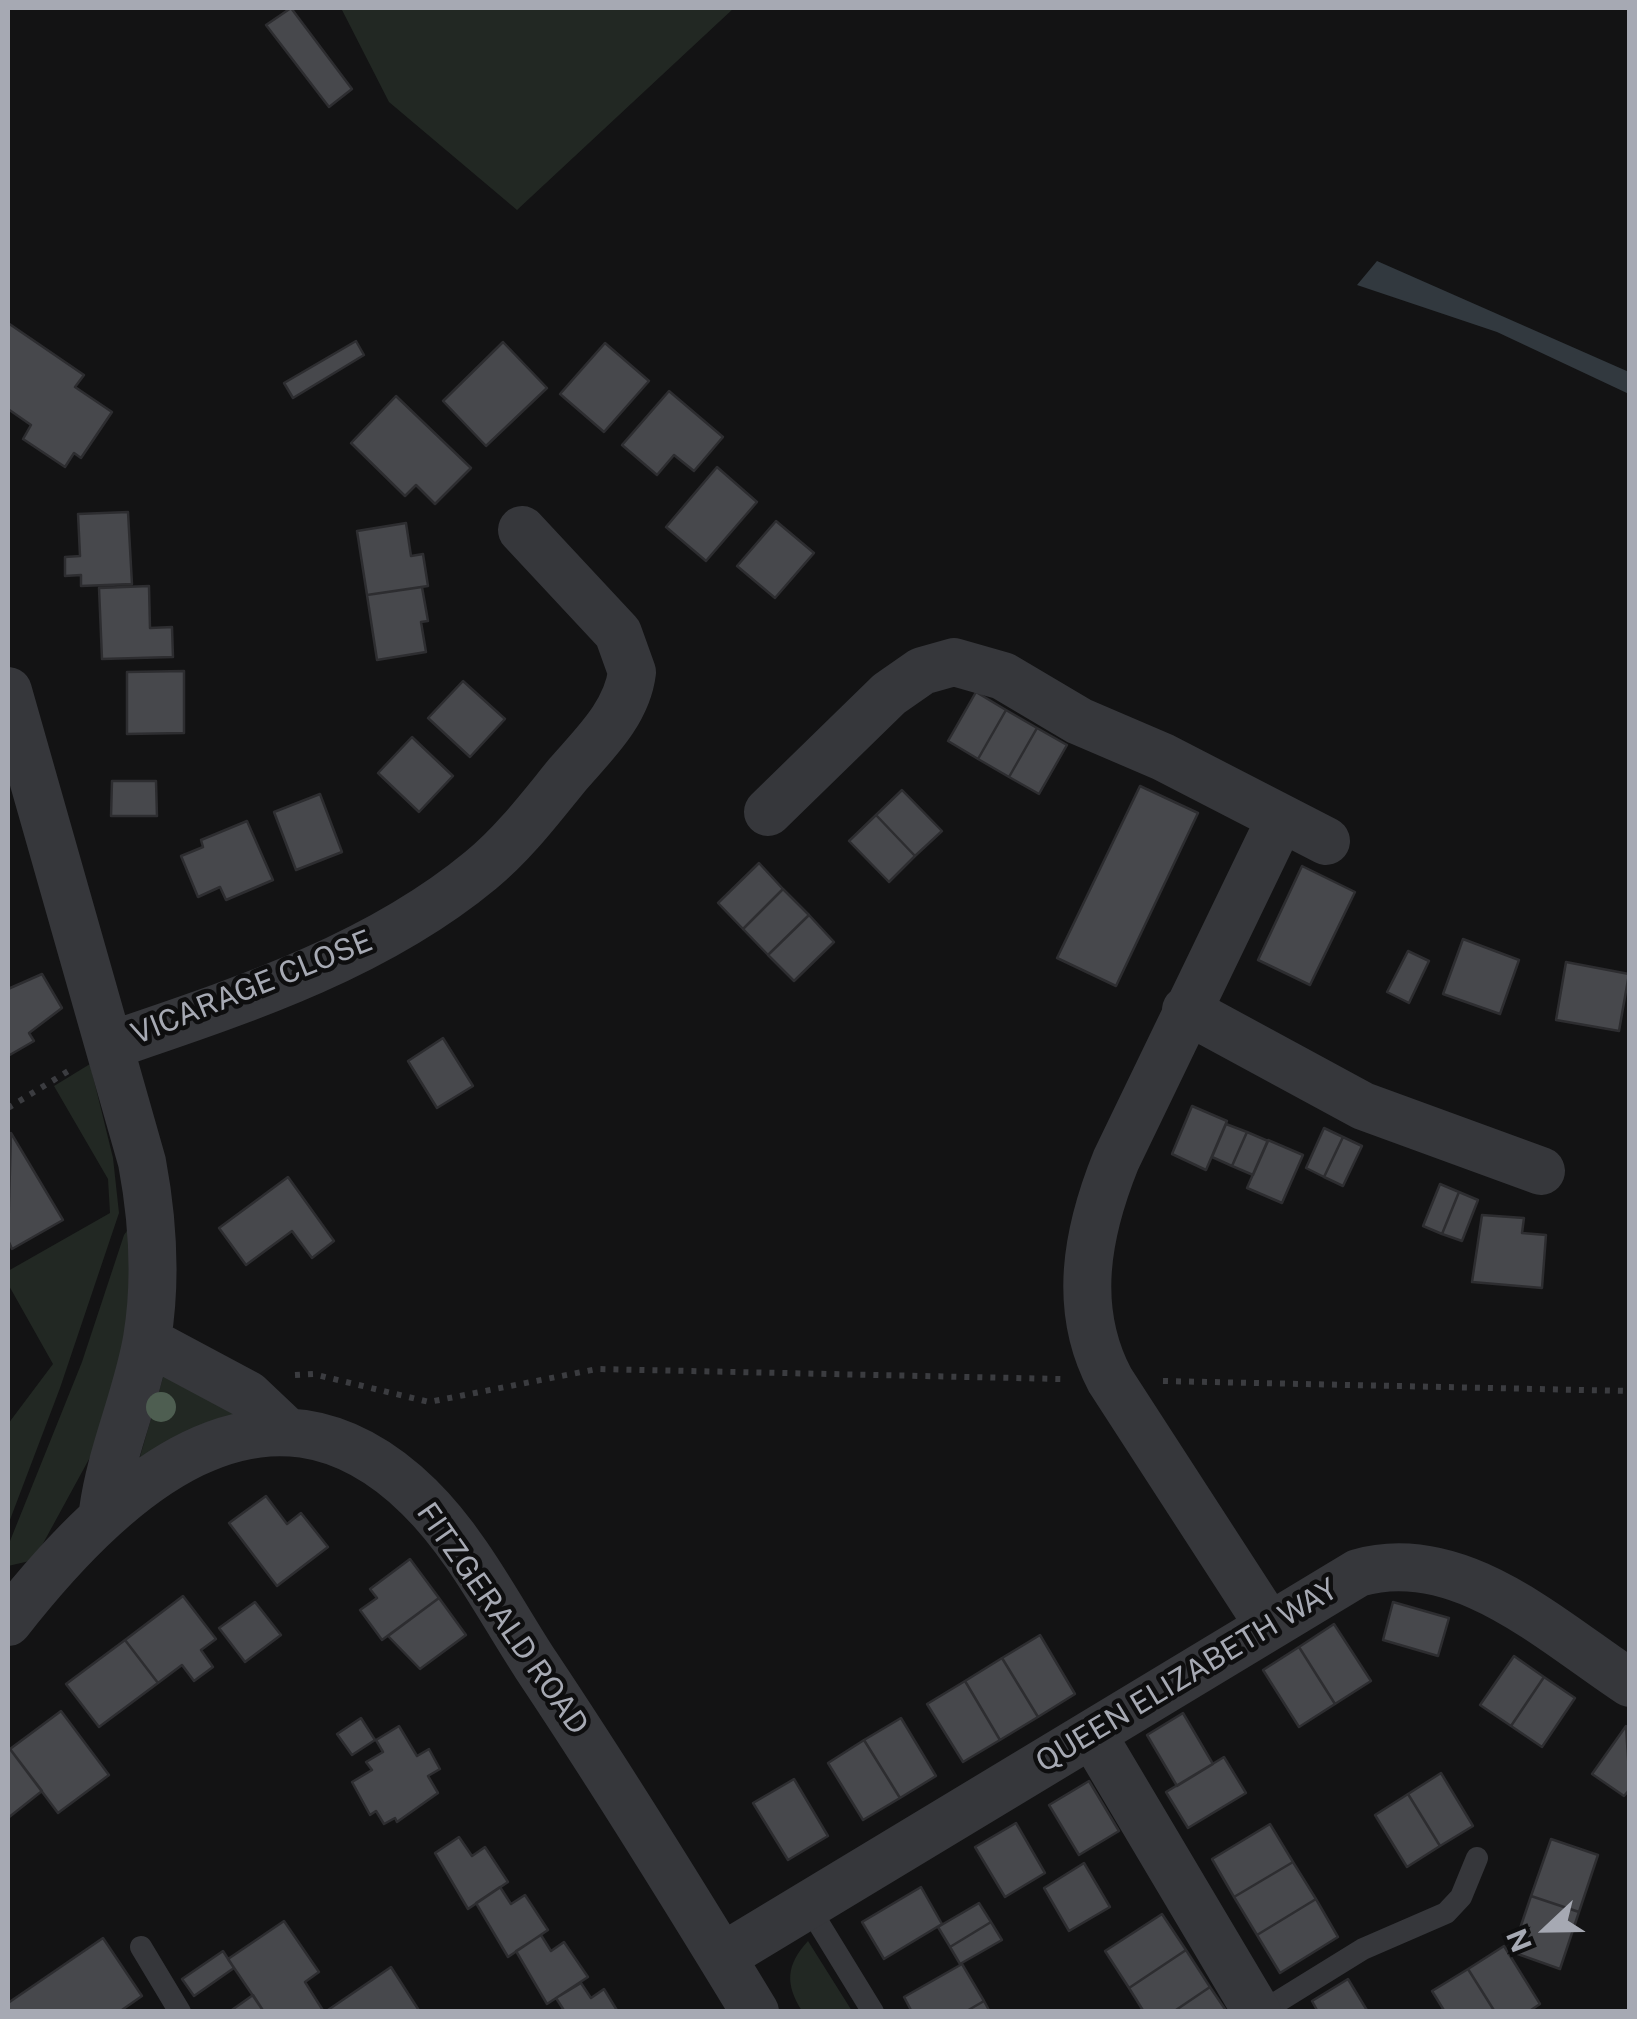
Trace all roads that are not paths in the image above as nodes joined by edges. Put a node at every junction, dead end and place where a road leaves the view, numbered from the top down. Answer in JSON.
{"nodes":[{"id":1,"x":522,"y":530,"type":"dead end"},
{"id":2,"x":8,"y":691,"type":"edge"},
{"id":3,"x":768,"y":812,"type":"dead end"},
{"id":4,"x":1281,"y":818,"type":"junction"},
{"id":5,"x":1326,"y":841,"type":"dead end"},
{"id":6,"x":1186,"y":1010,"type":"junction"},
{"id":7,"x":110,"y":1046,"type":"junction"},
{"id":8,"x":1541,"y":1171,"type":"dead end"},
{"id":9,"x":147,"y":1340,"type":"junction"},
{"id":10,"x":285,"y":1430,"type":"junction"},
{"id":11,"x":104,"y":1511,"type":"junction"},
{"id":12,"x":8,"y":1622,"type":"edge"},
{"id":13,"x":1268,"y":1624,"type":"junction"},
{"id":14,"x":1630,"y":1683,"type":"edge"},
{"id":15,"x":1092,"y":1734,"type":"junction"},
{"id":16,"x":1477,"y":1858,"type":"dead end"},
{"id":17,"x":808,"y":1906,"type":"junction"},
{"id":18,"x":141,"y":1947,"type":"dead end"},
{"id":19,"x":722,"y":1957,"type":"junction"},
{"id":20,"x":180,"y":2012,"type":"edge"},
{"id":21,"x":756,"y":2012,"type":"edge"},
{"id":22,"x":873,"y":2012,"type":"edge"},
{"id":23,"x":1259,"y":2012,"type":"edge"}],
"edges":[{"from":1,"to":7,"type":"street","name":"VICARAGE CLOSE"},
{"from":2,"to":7,"type":"street"},
{"from":3,"to":4,"type":"street"},
{"from":4,"to":5,"type":"street"},
{"from":4,"to":6,"type":"street"},
{"from":6,"to":8,"type":"street"},
{"from":6,"to":13,"type":"street"},
{"from":7,"to":9,"type":"street"},
{"from":9,"to":10,"type":"street"},
{"from":9,"to":11,"type":"street"},
{"from":10,"to":11,"type":"street","name":"FITZGERALD ROAD"},
{"from":10,"to":19,"type":"street","name":"FITZGERALD ROAD"},
{"from":11,"to":12,"type":"street","name":"FITZGERALD ROAD"},
{"from":13,"to":14,"type":"street","name":"QUEEN ELIZABETH WAY"},
{"from":13,"to":15,"type":"street","name":"QUEEN ELIZABETH WAY"},
{"from":15,"to":17,"type":"street","name":"QUEEN ELIZABETH WAY"},
{"from":15,"to":23,"type":"street"},
{"from":16,"to":23,"type":"lane"},
{"from":17,"to":19,"type":"street","name":"QUEEN ELIZABETH WAY"},
{"from":17,"to":22,"type":"lane"},
{"from":18,"to":20,"type":"lane"},
{"from":19,"to":21,"type":"street","name":"FITZGERALD ROAD"}]}
